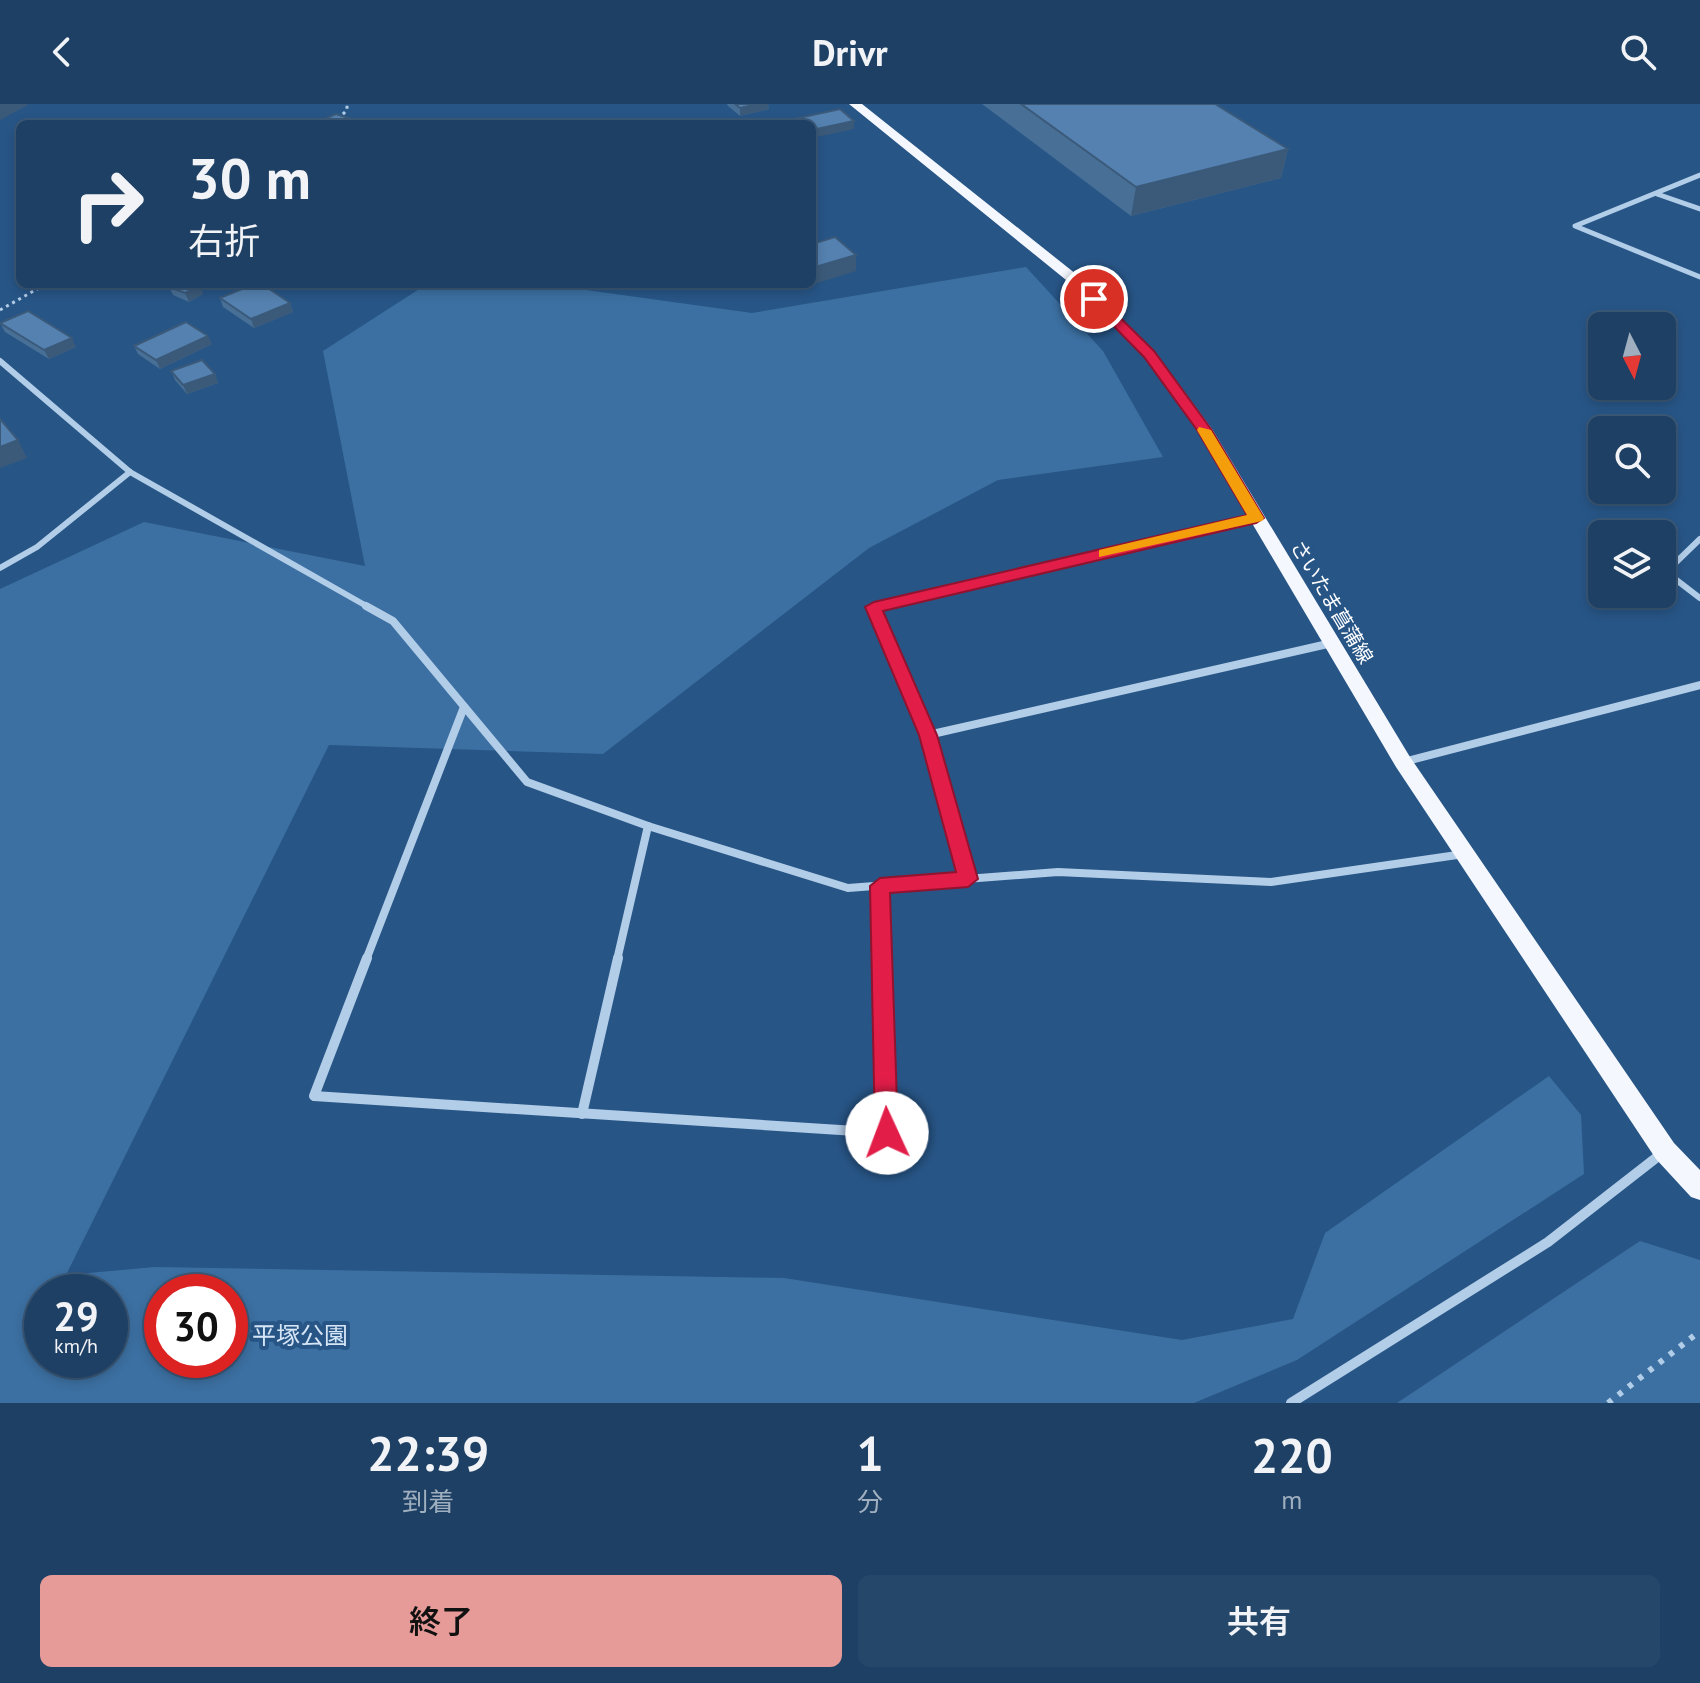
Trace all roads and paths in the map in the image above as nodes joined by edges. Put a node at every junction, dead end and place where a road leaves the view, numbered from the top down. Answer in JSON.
{"nodes":[{"id":1,"x":347,"y":104,"type":"edge"},
{"id":2,"x":855,"y":104,"type":"edge"},
{"id":3,"x":337,"y":120,"type":"edge"},
{"id":4,"x":1700,"y":175,"type":"edge"},
{"id":5,"x":1657,"y":194,"type":"junction"},
{"id":6,"x":1700,"y":209,"type":"edge"},
{"id":7,"x":1700,"y":277,"type":"edge"},
{"id":8,"x":39,"y":288,"type":"edge"},
{"id":9,"x":0,"y":310,"type":"edge"},
{"id":10,"x":0,"y":361,"type":"edge"},
{"id":11,"x":130,"y":472,"type":"junction"},
{"id":12,"x":1256,"y":518,"type":"junction"},
{"id":13,"x":1700,"y":539,"type":"edge"},
{"id":14,"x":0,"y":568,"type":"edge"},
{"id":15,"x":1700,"y":598,"type":"edge"},
{"id":16,"x":1332,"y":643,"type":"junction"},
{"id":17,"x":1700,"y":685,"type":"edge"},
{"id":18,"x":464,"y":707,"type":"junction"},
{"id":19,"x":928,"y":735,"type":"junction"},
{"id":20,"x":1403,"y":762,"type":"junction"},
{"id":21,"x":648,"y":826,"type":"junction"},
{"id":22,"x":1464,"y":854,"type":"junction"},
{"id":23,"x":968,"y":879,"type":"junction"},
{"id":24,"x":880,"y":886,"type":"junction"},
{"id":25,"x":582,"y":1114,"type":"junction"},
{"id":26,"x":1665,"y":1151,"type":"junction"},
{"id":27,"x":1700,"y":1188,"type":"edge"},
{"id":28,"x":1700,"y":1331,"type":"edge"},
{"id":29,"x":1291,"y":1403,"type":"edge"},
{"id":30,"x":1608,"y":1403,"type":"edge"}],
"edges":[{"from":1,"to":3,"type":"path"},
{"from":2,"to":12,"type":"main road","name":"さいたま菖蒲線"},
{"from":4,"to":5,"type":"street"},
{"from":5,"to":6,"type":"street"},
{"from":5,"to":7,"type":"street"},
{"from":8,"to":9,"type":"path"},
{"from":10,"to":11,"type":"street"},
{"from":11,"to":14,"type":"street"},
{"from":11,"to":18,"type":"street"},
{"from":12,"to":16,"type":"main road","name":"さいたま菖蒲線"},
{"from":12,"to":19,"type":"street"},
{"from":13,"to":15,"type":"street"},
{"from":16,"to":19,"type":"street"},
{"from":16,"to":20,"type":"main road","name":"さいたま菖蒲線"},
{"from":17,"to":20,"type":"street"},
{"from":18,"to":21,"type":"street"},
{"from":18,"to":25,"type":"street"},
{"from":19,"to":23,"type":"street"},
{"from":20,"to":22,"type":"main road","name":"さいたま菖蒲線"},
{"from":21,"to":24,"type":"street"},
{"from":21,"to":25,"type":"street"},
{"from":22,"to":23,"type":"street"},
{"from":22,"to":26,"type":"main road","name":"さいたま菖蒲線"},
{"from":23,"to":24,"type":"street"},
{"from":24,"to":25,"type":"street"},
{"from":26,"to":27,"type":"main road","name":"さいたま菖蒲線"},
{"from":26,"to":29,"type":"street"},
{"from":28,"to":30,"type":"path"}]}
